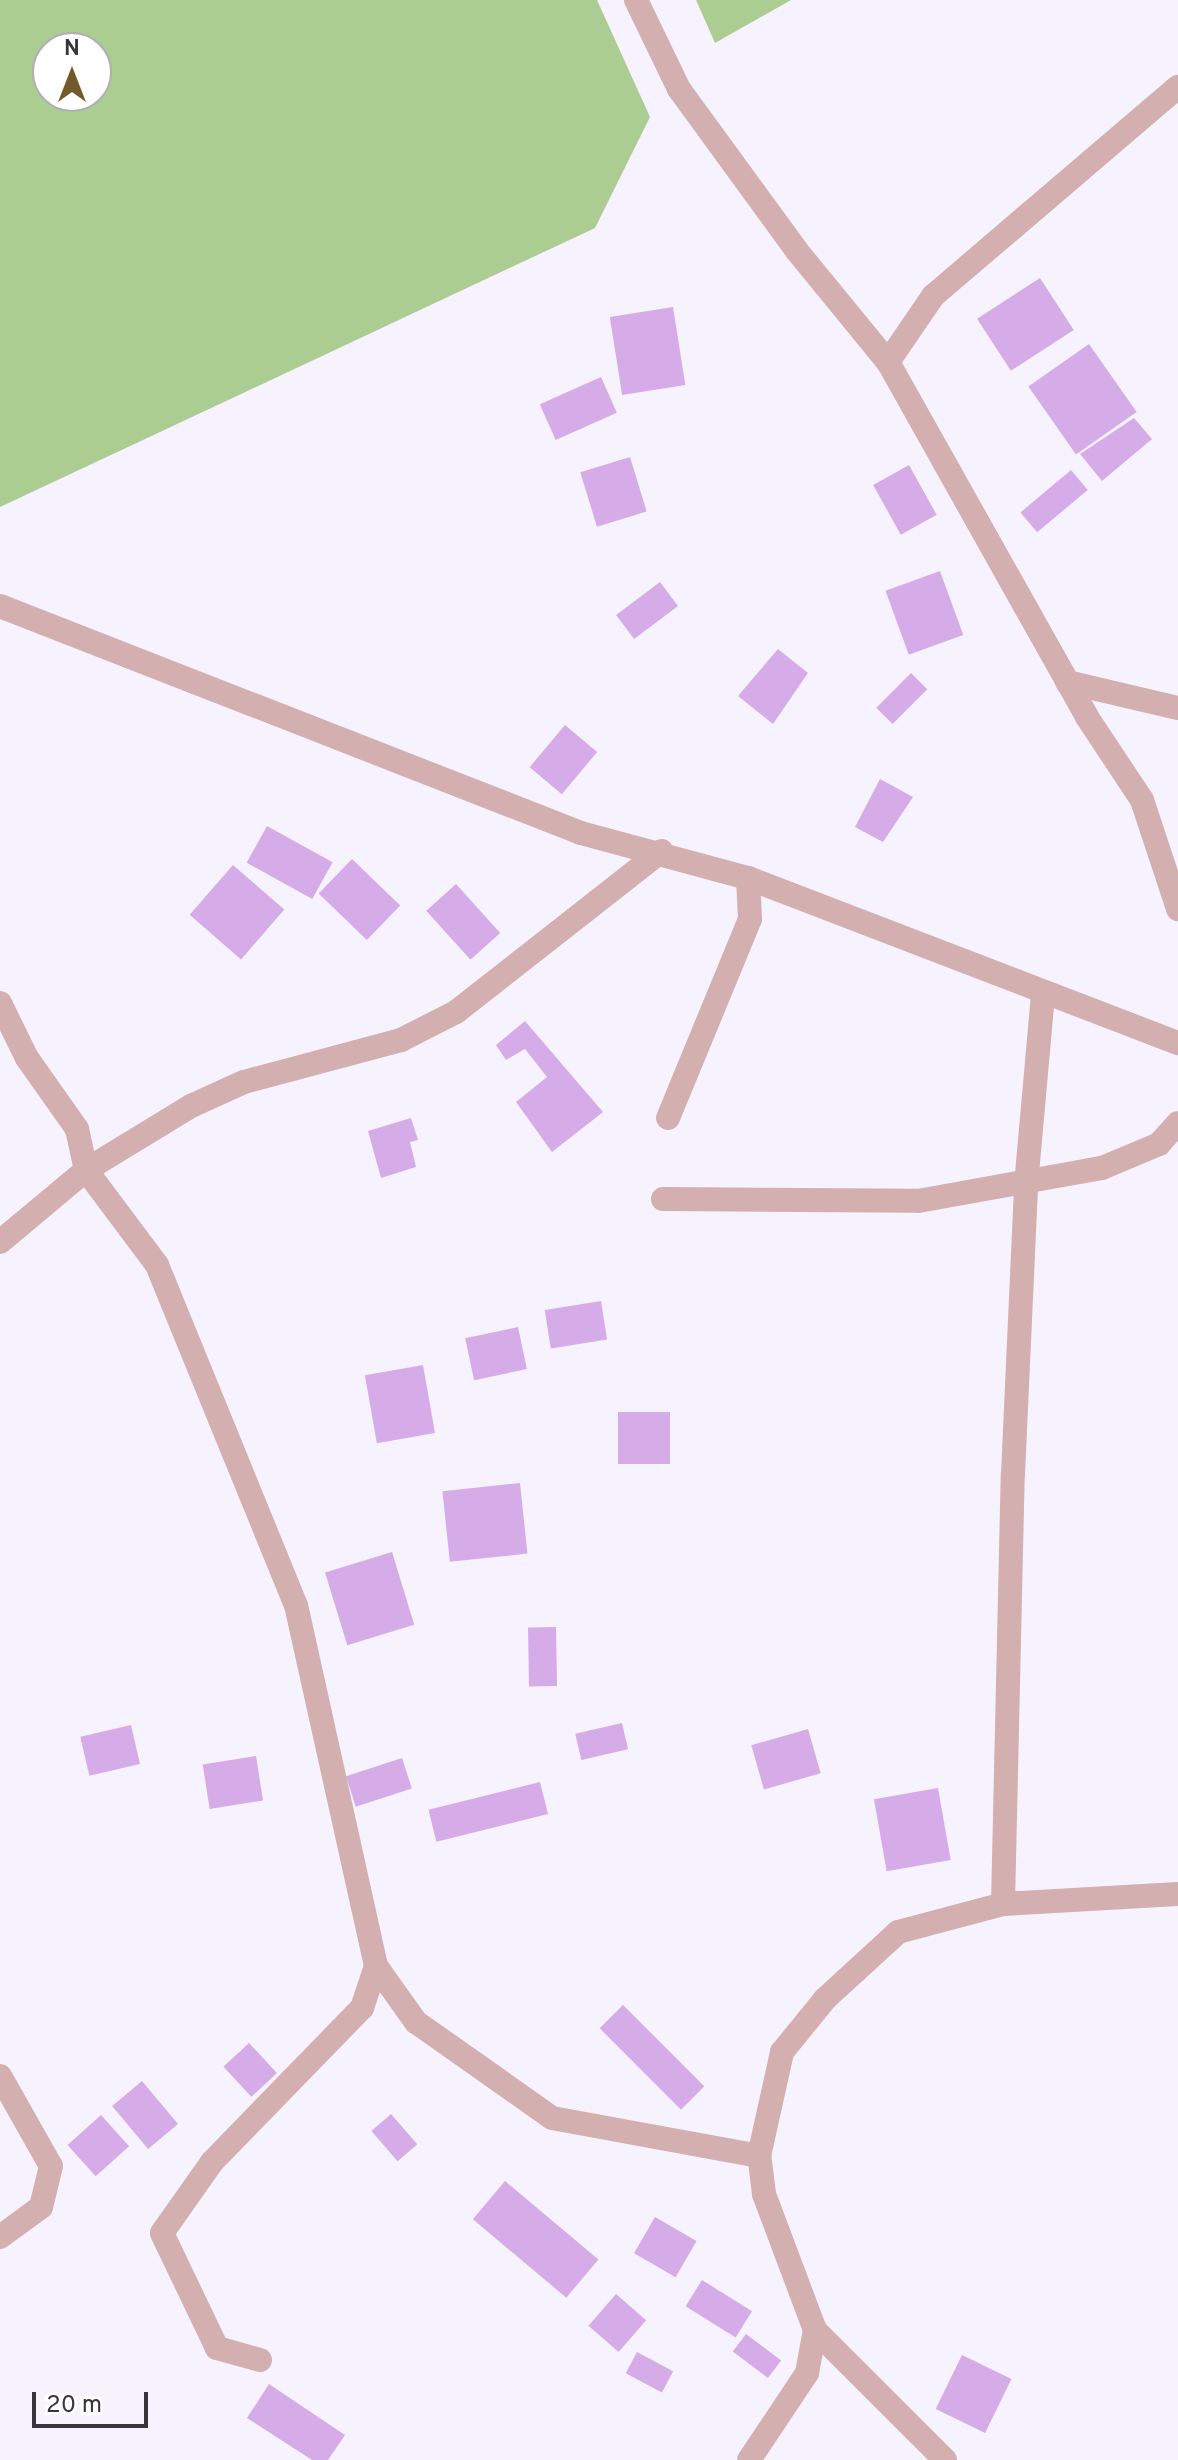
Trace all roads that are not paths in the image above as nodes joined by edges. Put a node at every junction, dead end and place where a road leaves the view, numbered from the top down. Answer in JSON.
{"nodes":[{"id":1,"x":636,"y":0,"type":"edge"},
{"id":2,"x":1178,"y":87,"type":"edge"},
{"id":3,"x":888,"y":362,"type":"junction"},
{"id":4,"x":0,"y":606,"type":"edge"},
{"id":5,"x":1067,"y":682,"type":"junction"},
{"id":6,"x":1178,"y":708,"type":"edge"},
{"id":7,"x":661,"y":851,"type":"junction"},
{"id":8,"x":748,"y":878,"type":"junction"},
{"id":9,"x":1178,"y":909,"type":"edge"},
{"id":10,"x":1043,"y":993,"type":"junction"},
{"id":11,"x":0,"y":1003,"type":"edge"},
{"id":12,"x":1178,"y":1043,"type":"edge"},
{"id":13,"x":668,"y":1118,"type":"dead end"},
{"id":14,"x":1178,"y":1123,"type":"edge"},
{"id":15,"x":86,"y":1170,"type":"junction"},
{"id":16,"x":1026,"y":1185,"type":"junction"},
{"id":17,"x":663,"y":1199,"type":"dead end"},
{"id":18,"x":0,"y":1242,"type":"edge"},
{"id":19,"x":1178,"y":1894,"type":"edge"},
{"id":20,"x":1003,"y":1904,"type":"junction"},
{"id":21,"x":376,"y":1966,"type":"junction"},
{"id":22,"x":0,"y":2076,"type":"edge"},
{"id":23,"x":759,"y":2156,"type":"junction"},
{"id":24,"x":0,"y":2237,"type":"edge"},
{"id":25,"x":815,"y":2330,"type":"junction"},
{"id":26,"x":260,"y":2360,"type":"dead end"},
{"id":27,"x":749,"y":2460,"type":"edge"},
{"id":28,"x":945,"y":2460,"type":"edge"}],
"edges":[{"from":1,"to":3,"type":"street"},
{"from":2,"to":3,"type":"street"},
{"from":3,"to":5,"type":"street"},
{"from":4,"to":7,"type":"street"},
{"from":5,"to":6,"type":"street"},
{"from":5,"to":9,"type":"street"},
{"from":7,"to":8,"type":"street"},
{"from":7,"to":15,"type":"street"},
{"from":8,"to":10,"type":"street"},
{"from":8,"to":13,"type":"street"},
{"from":10,"to":12,"type":"street"},
{"from":10,"to":16,"type":"street"},
{"from":11,"to":15,"type":"street"},
{"from":14,"to":16,"type":"street"},
{"from":15,"to":18,"type":"street"},
{"from":15,"to":21,"type":"street"},
{"from":16,"to":17,"type":"street"},
{"from":16,"to":20,"type":"street"},
{"from":19,"to":20,"type":"street"},
{"from":20,"to":23,"type":"street"},
{"from":21,"to":23,"type":"street"},
{"from":21,"to":26,"type":"street"},
{"from":22,"to":24,"type":"street"},
{"from":23,"to":25,"type":"street"},
{"from":25,"to":27,"type":"street"},
{"from":25,"to":28,"type":"street"}]}
